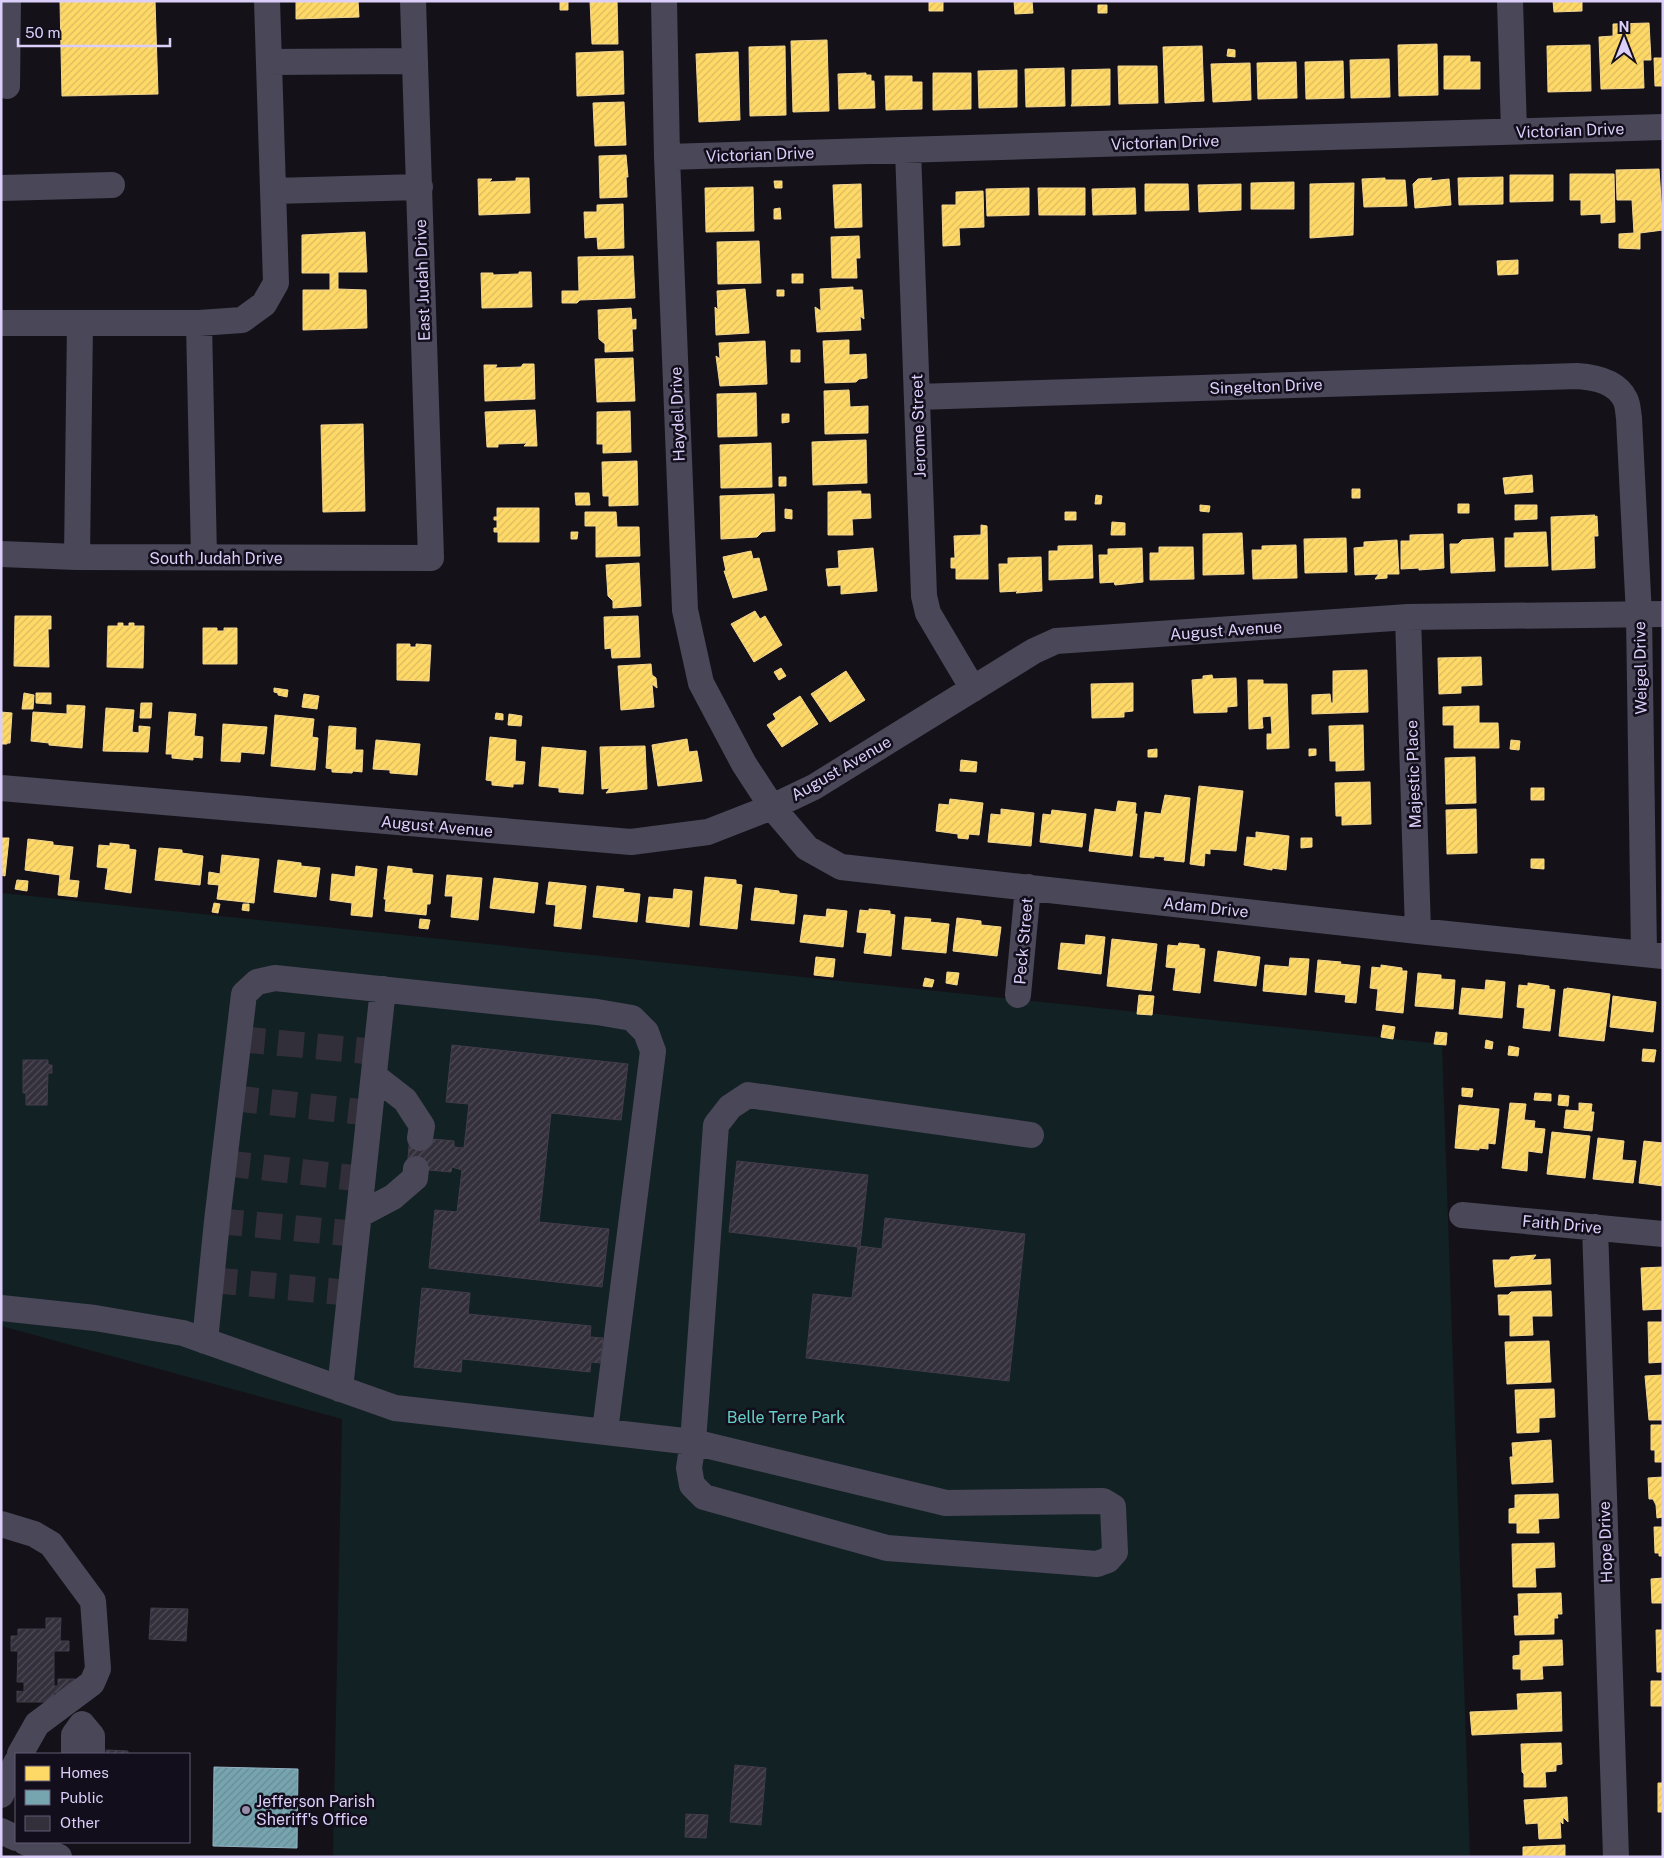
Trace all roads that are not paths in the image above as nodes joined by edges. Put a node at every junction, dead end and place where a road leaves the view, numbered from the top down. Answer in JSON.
{"nodes":[{"id":1,"x":8,"y":1,"type":"edge"},
{"id":2,"x":267,"y":1,"type":"edge"},
{"id":3,"x":413,"y":1,"type":"edge"},
{"id":4,"x":664,"y":1,"type":"edge"},
{"id":5,"x":1510,"y":1,"type":"edge"},
{"id":6,"x":415,"y":61,"type":"junction"},
{"id":7,"x":269,"y":62,"type":"junction"},
{"id":8,"x":7,"y":86,"type":"dead end"},
{"id":9,"x":1663,"y":127,"type":"edge"},
{"id":10,"x":1514,"y":131,"type":"junction"},
{"id":11,"x":908,"y":150,"type":"junction"},
{"id":12,"x":667,"y":157,"type":"junction"},
{"id":13,"x":112,"y":185,"type":"dead end"},
{"id":14,"x":420,"y":187,"type":"junction"},
{"id":15,"x":1,"y":188,"type":"edge"},
{"id":16,"x":273,"y":191,"type":"junction"},
{"id":17,"x":1,"y":323,"type":"edge"},
{"id":18,"x":80,"y":323,"type":"junction"},
{"id":19,"x":199,"y":323,"type":"junction"},
{"id":20,"x":1614,"y":386,"type":"joint"},
{"id":21,"x":917,"y":397,"type":"junction"},
{"id":22,"x":1,"y":554,"type":"edge"},
{"id":23,"x":77,"y":557,"type":"junction"},
{"id":24,"x":204,"y":557,"type":"junction"},
{"id":25,"x":431,"y":558,"type":"joint"},
{"id":26,"x":1651,"y":614,"type":"edge"},
{"id":27,"x":1408,"y":617,"type":"junction"},
{"id":28,"x":973,"y":689,"type":"junction"},
{"id":29,"x":1,"y":788,"type":"edge"},
{"id":30,"x":772,"y":807,"type":"junction"},
{"id":31,"x":1028,"y":887,"type":"junction"},
{"id":32,"x":1418,"y":931,"type":"junction"},
{"id":33,"x":1653,"y":956,"type":"edge"},
{"id":34,"x":383,"y":989,"type":"junction"},
{"id":35,"x":1018,"y":995,"type":"dead end"},
{"id":36,"x":374,"y":1076,"type":"junction"},
{"id":37,"x":1030,"y":1135,"type":"dead end"},
{"id":38,"x":420,"y":1138,"type":"dead end"},
{"id":39,"x":416,"y":1169,"type":"dead end"},
{"id":40,"x":1462,"y":1215,"type":"dead end"},
{"id":41,"x":359,"y":1216,"type":"junction"},
{"id":42,"x":1594,"y":1227,"type":"junction"},
{"id":43,"x":1663,"y":1234,"type":"edge"},
{"id":44,"x":1,"y":1308,"type":"edge"},
{"id":45,"x":206,"y":1341,"type":"junction"},
{"id":46,"x":340,"y":1389,"type":"junction"},
{"id":47,"x":606,"y":1431,"type":"junction"},
{"id":48,"x":693,"y":1442,"type":"junction"},
{"id":49,"x":1,"y":1524,"type":"edge"},
{"id":50,"x":81,"y":1691,"type":"junction"},
{"id":51,"x":82,"y":1724,"type":"junction"},
{"id":52,"x":1,"y":1743,"type":"edge"},
{"id":53,"x":17,"y":1753,"type":"edge"},
{"id":54,"x":20,"y":1753,"type":"edge"},
{"id":55,"x":74,"y":1753,"type":"edge"},
{"id":56,"x":92,"y":1753,"type":"edge"},
{"id":57,"x":15,"y":1765,"type":"edge"},
{"id":58,"x":1,"y":1795,"type":"edge"},
{"id":59,"x":1,"y":1831,"type":"edge"},
{"id":60,"x":15,"y":1838,"type":"edge"},
{"id":61,"x":27,"y":1843,"type":"edge"},
{"id":62,"x":66,"y":1843,"type":"edge"},
{"id":63,"x":58,"y":1857,"type":"edge"},
{"id":64,"x":1616,"y":1857,"type":"edge"}],
"edges":[{"from":1,"to":8,"type":"street"},
{"from":2,"to":7,"type":"street"},
{"from":3,"to":6,"type":"street","name":"East Judah Drive"},
{"from":4,"to":12,"type":"street","name":"Haydel Drive"},
{"from":5,"to":10,"type":"street"},
{"from":6,"to":7,"type":"street"},
{"from":6,"to":14,"type":"street","name":"East Judah Drive"},
{"from":7,"to":16,"type":"street"},
{"from":9,"to":10,"type":"street","name":"Victorian Drive"},
{"from":10,"to":11,"type":"street","name":"Victorian Drive"},
{"from":11,"to":12,"type":"street","name":"Victorian Drive"},
{"from":11,"to":21,"type":"street","name":"Jerome Street"},
{"from":12,"to":30,"type":"street","name":"Haydel Drive"},
{"from":13,"to":15,"type":"street"},
{"from":14,"to":16,"type":"street"},
{"from":14,"to":25,"type":"street","name":"East Judah Drive"},
{"from":16,"to":19,"type":"street"},
{"from":17,"to":18,"type":"street"},
{"from":18,"to":19,"type":"street"},
{"from":18,"to":23,"type":"street"},
{"from":19,"to":24,"type":"street"},
{"from":20,"to":21,"type":"street","name":"Singelton Drive"},
{"from":20,"to":26,"type":"street","name":"Weigel Drive"},
{"from":21,"to":28,"type":"street","name":"Jerome Street"},
{"from":22,"to":23,"type":"street","name":"South Judah Drive"},
{"from":23,"to":24,"type":"street","name":"South Judah Drive"},
{"from":24,"to":25,"type":"street","name":"South Judah Drive"},
{"from":26,"to":27,"type":"street","name":"August Avenue"},
{"from":26,"to":33,"type":"street","name":"Weigel Drive"},
{"from":27,"to":28,"type":"street","name":"August Avenue"},
{"from":27,"to":32,"type":"street","name":"Majestic Place"},
{"from":28,"to":30,"type":"street","name":"August Avenue"},
{"from":29,"to":30,"type":"street","name":"August Avenue"},
{"from":30,"to":31,"type":"street","name":"Adam Drive"},
{"from":31,"to":32,"type":"street","name":"Adam Drive"},
{"from":31,"to":35,"type":"street","name":"Peck Street"},
{"from":32,"to":33,"type":"street","name":"Adam Drive"},
{"from":34,"to":36,"type":"street"},
{"from":34,"to":45,"type":"street"},
{"from":34,"to":47,"type":"street"},
{"from":36,"to":38,"type":"street"},
{"from":36,"to":41,"type":"street"},
{"from":37,"to":48,"type":"street"},
{"from":39,"to":41,"type":"street"},
{"from":40,"to":42,"type":"street","name":"Faith Drive"},
{"from":41,"to":46,"type":"street"},
{"from":42,"to":43,"type":"street","name":"Faith Drive"},
{"from":42,"to":64,"type":"street","name":"Hope Drive"},
{"from":44,"to":45,"type":"street"},
{"from":45,"to":46,"type":"street"},
{"from":46,"to":47,"type":"street"},
{"from":47,"to":48,"type":"street"},
{"from":48,"to":48,"type":"street"},
{"from":49,"to":50,"type":"street"},
{"from":50,"to":51,"type":"street"},
{"from":50,"to":54,"type":"street"},
{"from":51,"to":55,"type":"street"},
{"from":51,"to":56,"type":"street"},
{"from":52,"to":53,"type":"street"},
{"from":57,"to":58,"type":"street"},
{"from":59,"to":60,"type":"street"},
{"from":61,"to":63,"type":"street"},
{"from":62,"to":63,"type":"street"}]}
